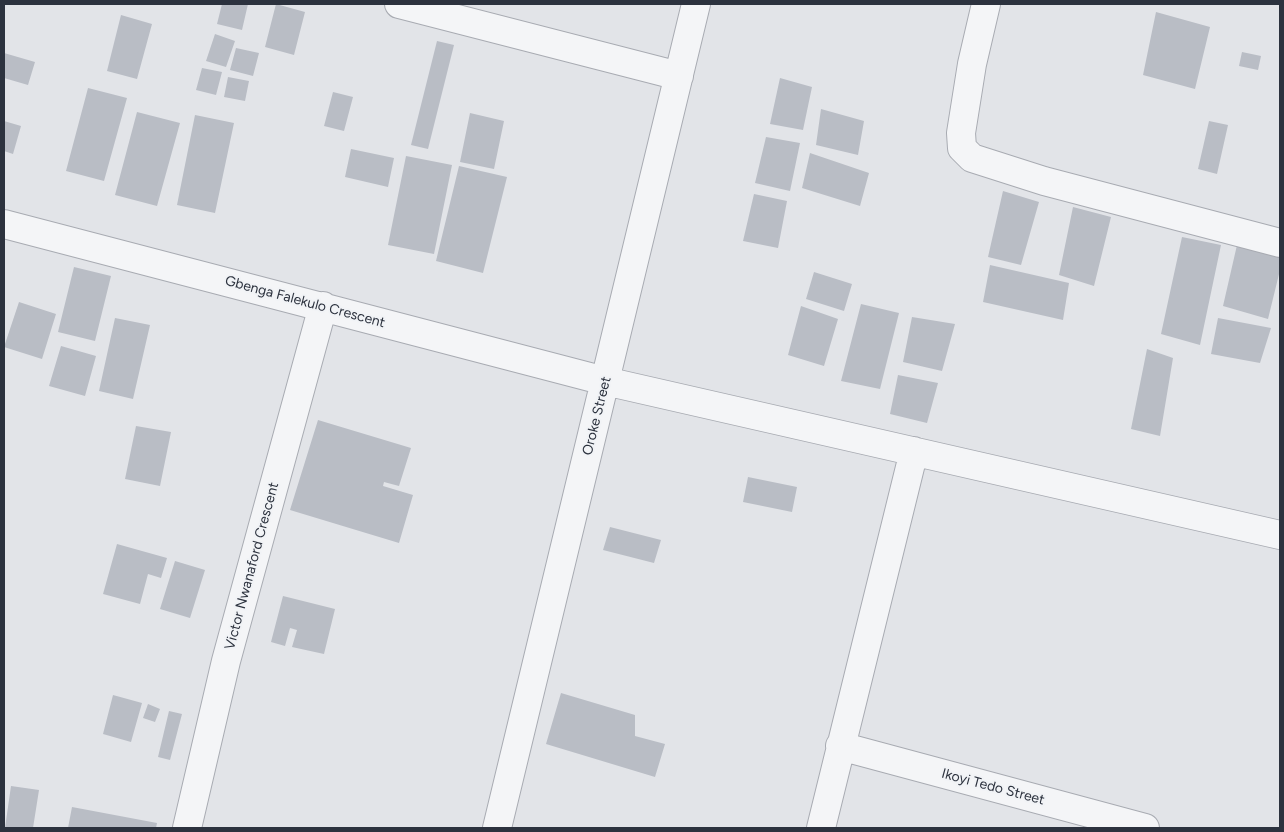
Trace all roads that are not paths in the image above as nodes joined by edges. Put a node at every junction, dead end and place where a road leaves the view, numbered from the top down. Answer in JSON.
{"nodes":[{"id":1,"x":399,"y":4,"type":"edge"},
{"id":2,"x":696,"y":4,"type":"edge"},
{"id":3,"x":986,"y":4,"type":"edge"},
{"id":4,"x":679,"y":76,"type":"junction"},
{"id":5,"x":4,"y":224,"type":"edge"},
{"id":6,"x":1280,"y":243,"type":"edge"},
{"id":7,"x":322,"y":306,"type":"junction"},
{"id":8,"x":606,"y":381,"type":"junction"},
{"id":9,"x":914,"y":451,"type":"junction"},
{"id":10,"x":1280,"y":535,"type":"edge"},
{"id":11,"x":840,"y":746,"type":"junction"},
{"id":12,"x":187,"y":828,"type":"edge"},
{"id":13,"x":497,"y":828,"type":"edge"},
{"id":14,"x":820,"y":828,"type":"edge"},
{"id":15,"x":1145,"y":828,"type":"edge"}],
"edges":[{"from":1,"to":4,"type":"street"},
{"from":2,"to":4,"type":"street","name":"Oroke Street"},
{"from":3,"to":6,"type":"street"},
{"from":4,"to":8,"type":"street","name":"Oroke Street"},
{"from":5,"to":7,"type":"street","name":"Gbenga Falekulo Crescent"},
{"from":7,"to":8,"type":"street","name":"Gbenga Falekulo Crescent"},
{"from":7,"to":12,"type":"street","name":"Victor Nwanaford Crescent"},
{"from":8,"to":9,"type":"street","name":"Gbenga Falekulo Crescent"},
{"from":8,"to":13,"type":"street","name":"Oroke Street"},
{"from":9,"to":10,"type":"street","name":"Gbenga Falekulo Crescent"},
{"from":9,"to":11,"type":"street"},
{"from":11,"to":14,"type":"street"},
{"from":11,"to":15,"type":"street","name":"Ikoyi Tedo Street"}]}
